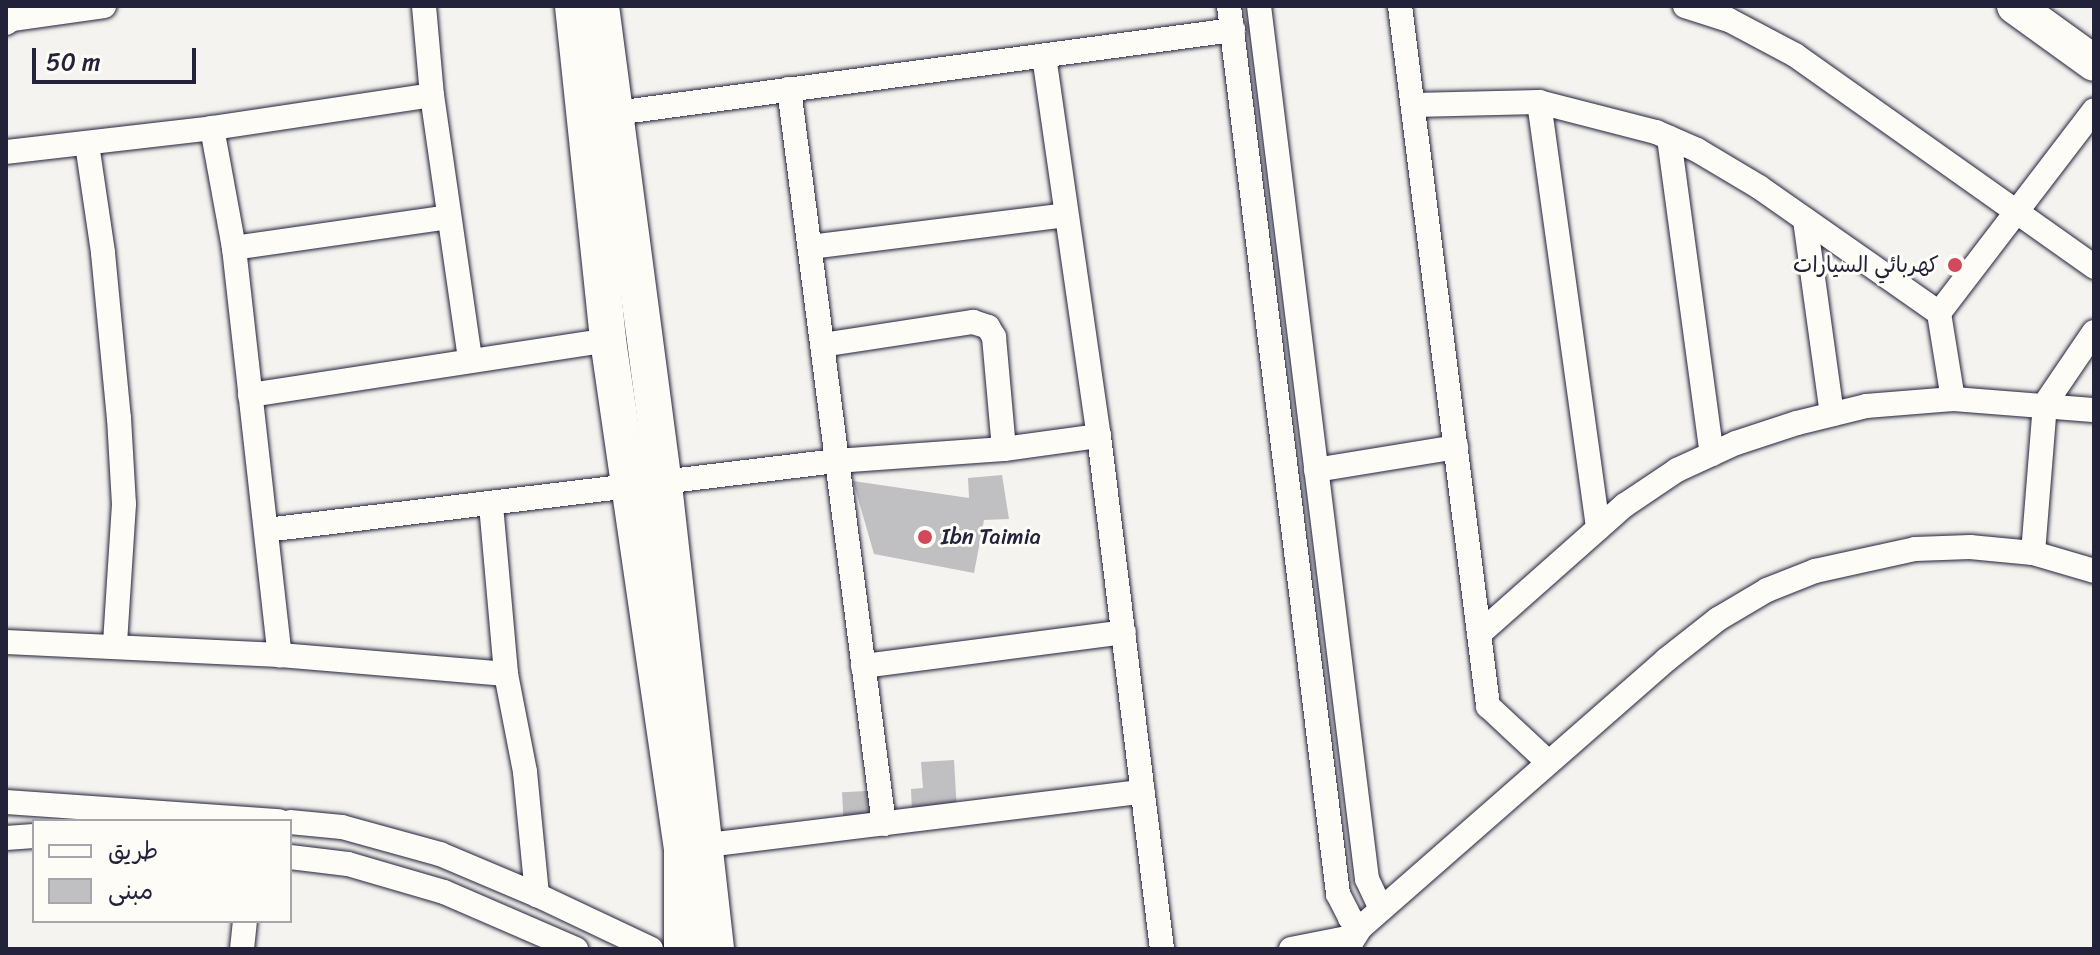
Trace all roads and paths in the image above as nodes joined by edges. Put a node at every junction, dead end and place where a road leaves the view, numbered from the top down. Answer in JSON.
{"nodes":[{"id":1,"x":104,"y":6,"type":"edge"},
{"id":2,"x":424,"y":6,"type":"edge"},
{"id":3,"x":573,"y":6,"type":"edge"},
{"id":4,"x":601,"y":6,"type":"edge"},
{"id":5,"x":1229,"y":6,"type":"edge"},
{"id":6,"x":1259,"y":6,"type":"edge"},
{"id":7,"x":1400,"y":6,"type":"edge"},
{"id":8,"x":1685,"y":6,"type":"edge"},
{"id":9,"x":2015,"y":6,"type":"edge"},
{"id":10,"x":6,"y":23,"type":"edge"},
{"id":11,"x":1233,"y":30,"type":"junction"},
{"id":12,"x":1044,"y":56,"type":"junction"},
{"id":13,"x":2094,"y":63,"type":"edge"},
{"id":14,"x":789,"y":89,"type":"junction"},
{"id":15,"x":432,"y":95,"type":"junction"},
{"id":16,"x":1539,"y":102,"type":"junction"},
{"id":17,"x":1413,"y":105,"type":"junction"},
{"id":18,"x":2094,"y":110,"type":"edge"},
{"id":19,"x":599,"y":115,"type":"junction"},
{"id":20,"x":212,"y":128,"type":"junction"},
{"id":21,"x":1669,"y":138,"type":"junction"},
{"id":22,"x":87,"y":144,"type":"junction"},
{"id":23,"x":6,"y":152,"type":"edge"},
{"id":24,"x":2018,"y":212,"type":"junction"},
{"id":25,"x":1066,"y":215,"type":"junction"},
{"id":26,"x":449,"y":217,"type":"junction"},
{"id":27,"x":1805,"y":220,"type":"junction"},
{"id":28,"x":810,"y":247,"type":"junction"},
{"id":29,"x":234,"y":248,"type":"junction"},
{"id":30,"x":2094,"y":267,"type":"edge"},
{"id":31,"x":1939,"y":313,"type":"junction"},
{"id":32,"x":2094,"y":332,"type":"edge"},
{"id":33,"x":608,"y":340,"type":"junction"},
{"id":34,"x":822,"y":345,"type":"junction"},
{"id":35,"x":470,"y":359,"type":"junction"},
{"id":36,"x":250,"y":395,"type":"junction"},
{"id":37,"x":1953,"y":399,"type":"junction"},
{"id":38,"x":2045,"y":404,"type":"junction"},
{"id":39,"x":2094,"y":410,"type":"edge"},
{"id":40,"x":1832,"y":414,"type":"junction"},
{"id":41,"x":1310,"y":423,"type":"junction"},
{"id":42,"x":1280,"y":426,"type":"junction"},
{"id":43,"x":1099,"y":436,"type":"junction"},
{"id":44,"x":1456,"y":447,"type":"junction"},
{"id":45,"x":1004,"y":449,"type":"junction"},
{"id":46,"x":1712,"y":454,"type":"junction"},
{"id":47,"x":836,"y":461,"type":"junction"},
{"id":48,"x":1316,"y":470,"type":"junction"},
{"id":49,"x":648,"y":487,"type":"junction"},
{"id":50,"x":491,"y":505,"type":"junction"},
{"id":51,"x":1598,"y":528,"type":"junction"},
{"id":52,"x":266,"y":530,"type":"junction"},
{"id":53,"x":2033,"y":553,"type":"junction"},
{"id":54,"x":2094,"y":571,"type":"edge"},
{"id":55,"x":1124,"y":632,"type":"junction"},
{"id":56,"x":1479,"y":634,"type":"junction"},
{"id":57,"x":6,"y":642,"type":"edge"},
{"id":58,"x":115,"y":645,"type":"junction"},
{"id":59,"x":280,"y":655,"type":"junction"},
{"id":60,"x":863,"y":666,"type":"junction"},
{"id":61,"x":506,"y":674,"type":"junction"},
{"id":62,"x":1548,"y":762,"type":"junction"},
{"id":63,"x":1143,"y":792,"type":"junction"},
{"id":64,"x":6,"y":802,"type":"edge"},
{"id":65,"x":250,"y":819,"type":"edge"},
{"id":66,"x":292,"y":822,"type":"edge"},
{"id":67,"x":884,"y":824,"type":"junction"},
{"id":68,"x":32,"y":836,"type":"edge"},
{"id":69,"x":6,"y":838,"type":"edge"},
{"id":70,"x":693,"y":847,"type":"junction"},
{"id":71,"x":292,"y":857,"type":"edge"},
{"id":72,"x":537,"y":895,"type":"junction"},
{"id":73,"x":1381,"y":909,"type":"junction"},
{"id":74,"x":245,"y":923,"type":"edge"},
{"id":75,"x":1353,"y":938,"type":"edge"},
{"id":76,"x":242,"y":949,"type":"edge"},
{"id":77,"x":576,"y":949,"type":"edge"},
{"id":78,"x":651,"y":949,"type":"edge"},
{"id":79,"x":682,"y":949,"type":"edge"},
{"id":80,"x":716,"y":949,"type":"edge"},
{"id":81,"x":1162,"y":949,"type":"edge"},
{"id":82,"x":1291,"y":949,"type":"edge"}],
"edges":[{"from":1,"to":10,"type":"street"},
{"from":2,"to":15,"type":"street"},
{"from":3,"to":19,"type":"main road"},
{"from":4,"to":19,"type":"main road"},
{"from":5,"to":11,"type":"street"},
{"from":6,"to":41,"type":"street"},
{"from":7,"to":17,"type":"street"},
{"from":8,"to":24,"type":"street"},
{"from":9,"to":13,"type":"main road"},
{"from":11,"to":12,"type":"street"},
{"from":11,"to":42,"type":"street"},
{"from":12,"to":14,"type":"street"},
{"from":12,"to":25,"type":"street"},
{"from":14,"to":19,"type":"street"},
{"from":14,"to":28,"type":"street"},
{"from":15,"to":20,"type":"street"},
{"from":15,"to":26,"type":"street"},
{"from":16,"to":17,"type":"street"},
{"from":16,"to":21,"type":"street"},
{"from":16,"to":51,"type":"street"},
{"from":17,"to":44,"type":"street"},
{"from":18,"to":24,"type":"street"},
{"from":19,"to":33,"type":"main road"},
{"from":19,"to":49,"type":"main road"},
{"from":20,"to":22,"type":"street"},
{"from":20,"to":29,"type":"street"},
{"from":21,"to":27,"type":"street"},
{"from":21,"to":46,"type":"street"},
{"from":22,"to":23,"type":"street"},
{"from":22,"to":58,"type":"street"},
{"from":24,"to":30,"type":"street"},
{"from":24,"to":31,"type":"street"},
{"from":25,"to":28,"type":"street"},
{"from":25,"to":43,"type":"street"},
{"from":26,"to":29,"type":"street"},
{"from":26,"to":35,"type":"street"},
{"from":27,"to":31,"type":"street"},
{"from":27,"to":40,"type":"street"},
{"from":28,"to":34,"type":"street"},
{"from":29,"to":36,"type":"street"},
{"from":31,"to":37,"type":"street"},
{"from":32,"to":38,"type":"street"},
{"from":33,"to":35,"type":"street"},
{"from":33,"to":49,"type":"main road"},
{"from":34,"to":45,"type":"street"},
{"from":34,"to":47,"type":"street"},
{"from":35,"to":36,"type":"street"},
{"from":36,"to":52,"type":"street"},
{"from":37,"to":38,"type":"street"},
{"from":37,"to":40,"type":"street"},
{"from":38,"to":39,"type":"street"},
{"from":38,"to":53,"type":"street"},
{"from":40,"to":46,"type":"street"},
{"from":41,"to":42,"type":"street"},
{"from":41,"to":48,"type":"street"},
{"from":42,"to":75,"type":"street"},
{"from":43,"to":45,"type":"street"},
{"from":43,"to":55,"type":"street"},
{"from":44,"to":48,"type":"street"},
{"from":44,"to":56,"type":"street"},
{"from":45,"to":47,"type":"street"},
{"from":46,"to":51,"type":"street"},
{"from":47,"to":49,"type":"street"},
{"from":47,"to":60,"type":"street"},
{"from":48,"to":73,"type":"street"},
{"from":49,"to":50,"type":"street"},
{"from":49,"to":70,"type":"main road"},
{"from":50,"to":52,"type":"street"},
{"from":50,"to":61,"type":"street"},
{"from":51,"to":56,"type":"street"},
{"from":52,"to":59,"type":"street"},
{"from":53,"to":54,"type":"street"},
{"from":53,"to":62,"type":"street"},
{"from":55,"to":60,"type":"street"},
{"from":55,"to":63,"type":"street"},
{"from":56,"to":62,"type":"street"},
{"from":57,"to":58,"type":"street"},
{"from":58,"to":59,"type":"street"},
{"from":59,"to":61,"type":"street"},
{"from":60,"to":67,"type":"street"},
{"from":61,"to":72,"type":"street"},
{"from":62,"to":73,"type":"street"},
{"from":63,"to":67,"type":"street"},
{"from":63,"to":81,"type":"street"},
{"from":64,"to":65,"type":"street"},
{"from":66,"to":72,"type":"street"},
{"from":67,"to":70,"type":"street"},
{"from":68,"to":69,"type":"street"},
{"from":70,"to":79,"type":"main road"},
{"from":70,"to":80,"type":"main road"},
{"from":71,"to":77,"type":"street"},
{"from":72,"to":78,"type":"street"},
{"from":73,"to":75,"type":"street"},
{"from":74,"to":76,"type":"street"},
{"from":75,"to":82,"type":"street"}]}
